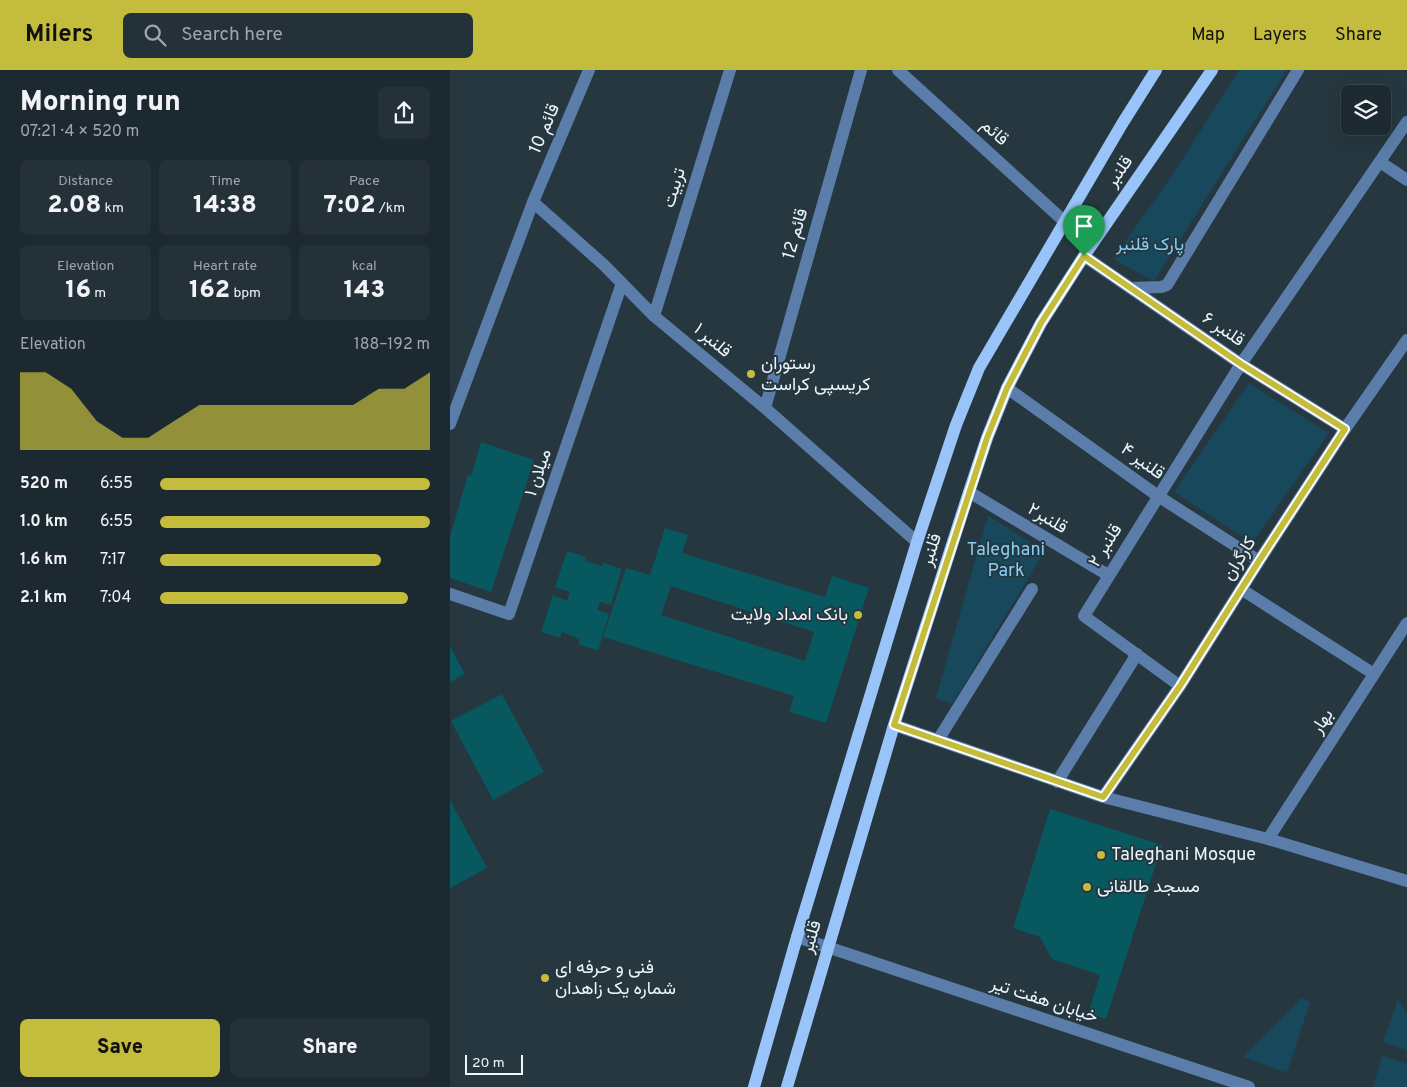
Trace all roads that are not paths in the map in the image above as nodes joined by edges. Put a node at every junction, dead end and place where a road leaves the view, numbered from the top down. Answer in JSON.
{"nodes":[{"id":1,"x":589,"y":70,"type":"edge"},
{"id":2,"x":730,"y":70,"type":"edge"},
{"id":3,"x":861,"y":70,"type":"edge"},
{"id":4,"x":898,"y":70,"type":"edge"},
{"id":5,"x":1156,"y":70,"type":"edge"},
{"id":6,"x":1212,"y":70,"type":"edge"},
{"id":7,"x":1298,"y":70,"type":"edge"},
{"id":8,"x":1407,"y":122,"type":"edge"},
{"id":9,"x":1380,"y":162,"type":"junction"},
{"id":10,"x":1407,"y":180,"type":"edge"},
{"id":11,"x":533,"y":202,"type":"junction"},
{"id":12,"x":1066,"y":222,"type":"junction"},
{"id":13,"x":1084,"y":256,"type":"junction"},
{"id":14,"x":622,"y":284,"type":"junction"},
{"id":15,"x":1131,"y":288,"type":"junction"},
{"id":16,"x":654,"y":316,"type":"junction"},
{"id":17,"x":1407,"y":340,"type":"edge"},
{"id":18,"x":1241,"y":364,"type":"junction"},
{"id":19,"x":1007,"y":388,"type":"junction"},
{"id":20,"x":765,"y":408,"type":"junction"},
{"id":21,"x":450,"y":424,"type":"edge"},
{"id":22,"x":1345,"y":429,"type":"junction"},
{"id":23,"x":969,"y":492,"type":"junction"},
{"id":24,"x":1158,"y":496,"type":"junction"},
{"id":25,"x":917,"y":542,"type":"junction"},
{"id":26,"x":1259,"y":561,"type":"junction"},
{"id":27,"x":1108,"y":576,"type":"junction"},
{"id":28,"x":1032,"y":589,"type":"dead end"},
{"id":29,"x":1241,"y":589,"type":"junction"},
{"id":30,"x":450,"y":594,"type":"edge"},
{"id":31,"x":1407,"y":624,"type":"edge"},
{"id":32,"x":1137,"y":654,"type":"junction"},
{"id":33,"x":1374,"y":674,"type":"junction"},
{"id":34,"x":1180,"y":686,"type":"junction"},
{"id":35,"x":894,"y":725,"type":"junction"},
{"id":36,"x":938,"y":740,"type":"junction"},
{"id":37,"x":1058,"y":782,"type":"junction"},
{"id":38,"x":1103,"y":797,"type":"junction"},
{"id":39,"x":1268,"y":839,"type":"junction"},
{"id":40,"x":1407,"y":881,"type":"edge"},
{"id":41,"x":797,"y":938,"type":"junction"},
{"id":42,"x":827,"y":949,"type":"junction"},
{"id":43,"x":754,"y":1087,"type":"edge"},
{"id":44,"x":787,"y":1087,"type":"edge"},
{"id":45,"x":1250,"y":1087,"type":"edge"}],
"edges":[{"from":1,"to":11,"type":"street","name":"قائم 10"},
{"from":2,"to":16,"type":"street","name":"تربیت"},
{"from":3,"to":20,"type":"street","name":"قائم 12"},
{"from":4,"to":12,"type":"street","name":"قائم"},
{"from":5,"to":12,"type":"main road","name":"قلنبر"},
{"from":6,"to":13,"type":"main road","name":"قلنبر"},
{"from":7,"to":15,"type":"street"},
{"from":8,"to":9,"type":"street","name":"قلنبر ۲"},
{"from":9,"to":10,"type":"street"},
{"from":9,"to":18,"type":"street","name":"قلنبر ۲"},
{"from":11,"to":14,"type":"street","name":"قلنبر ۱"},
{"from":11,"to":21,"type":"street","name":"قائم 10"},
{"from":12,"to":25,"type":"main road","name":"قلنبر"},
{"from":13,"to":15,"type":"street","name":"قلنبر ۶"},
{"from":13,"to":19,"type":"main road","name":"قلنبر"},
{"from":14,"to":16,"type":"street","name":"قلنبر ۱"},
{"from":14,"to":30,"type":"street","name":"میلان ۱"},
{"from":15,"to":18,"type":"street","name":"قلنبر ۶"},
{"from":16,"to":20,"type":"street","name":"قلنبر ۱"},
{"from":17,"to":22,"type":"street","name":"کارگران"},
{"from":18,"to":22,"type":"street","name":"قلنبر ۶"},
{"from":18,"to":24,"type":"street","name":"قلنبر ۲"},
{"from":19,"to":23,"type":"main road","name":"قلنبر"},
{"from":19,"to":24,"type":"street","name":"قلنیر ۴"},
{"from":20,"to":25,"type":"street","name":"قلنبر ۱"},
{"from":22,"to":26,"type":"street","name":"کارگران"},
{"from":23,"to":27,"type":"street","name":"قلنبر۲"},
{"from":23,"to":35,"type":"main road","name":"قلنبر"},
{"from":24,"to":26,"type":"street","name":"قلنیر ۴"},
{"from":24,"to":27,"type":"street","name":"قلنبر ۲"},
{"from":25,"to":41,"type":"main road","name":"قلنبر"},
{"from":26,"to":29,"type":"street","name":"کارگران"},
{"from":27,"to":32,"type":"street","name":"قلنبر ۲"},
{"from":28,"to":36,"type":"street"},
{"from":29,"to":33,"type":"street"},
{"from":29,"to":34,"type":"street","name":"کارگران"},
{"from":31,"to":33,"type":"street","name":"بهار"},
{"from":32,"to":34,"type":"street"},
{"from":32,"to":37,"type":"street"},
{"from":33,"to":39,"type":"street","name":"بهار"},
{"from":34,"to":38,"type":"street","name":"کارگران"},
{"from":35,"to":36,"type":"street"},
{"from":35,"to":42,"type":"main road","name":"قلنبر"},
{"from":36,"to":37,"type":"street"},
{"from":37,"to":38,"type":"street"},
{"from":38,"to":39,"type":"street"},
{"from":39,"to":40,"type":"street"},
{"from":41,"to":42,"type":"street","name":"خیابان هفت تیر"},
{"from":41,"to":43,"type":"main road","name":"قلنبر"},
{"from":42,"to":44,"type":"main road","name":"قلنبر"},
{"from":42,"to":45,"type":"street","name":"خیابان هفت تیر"}]}
